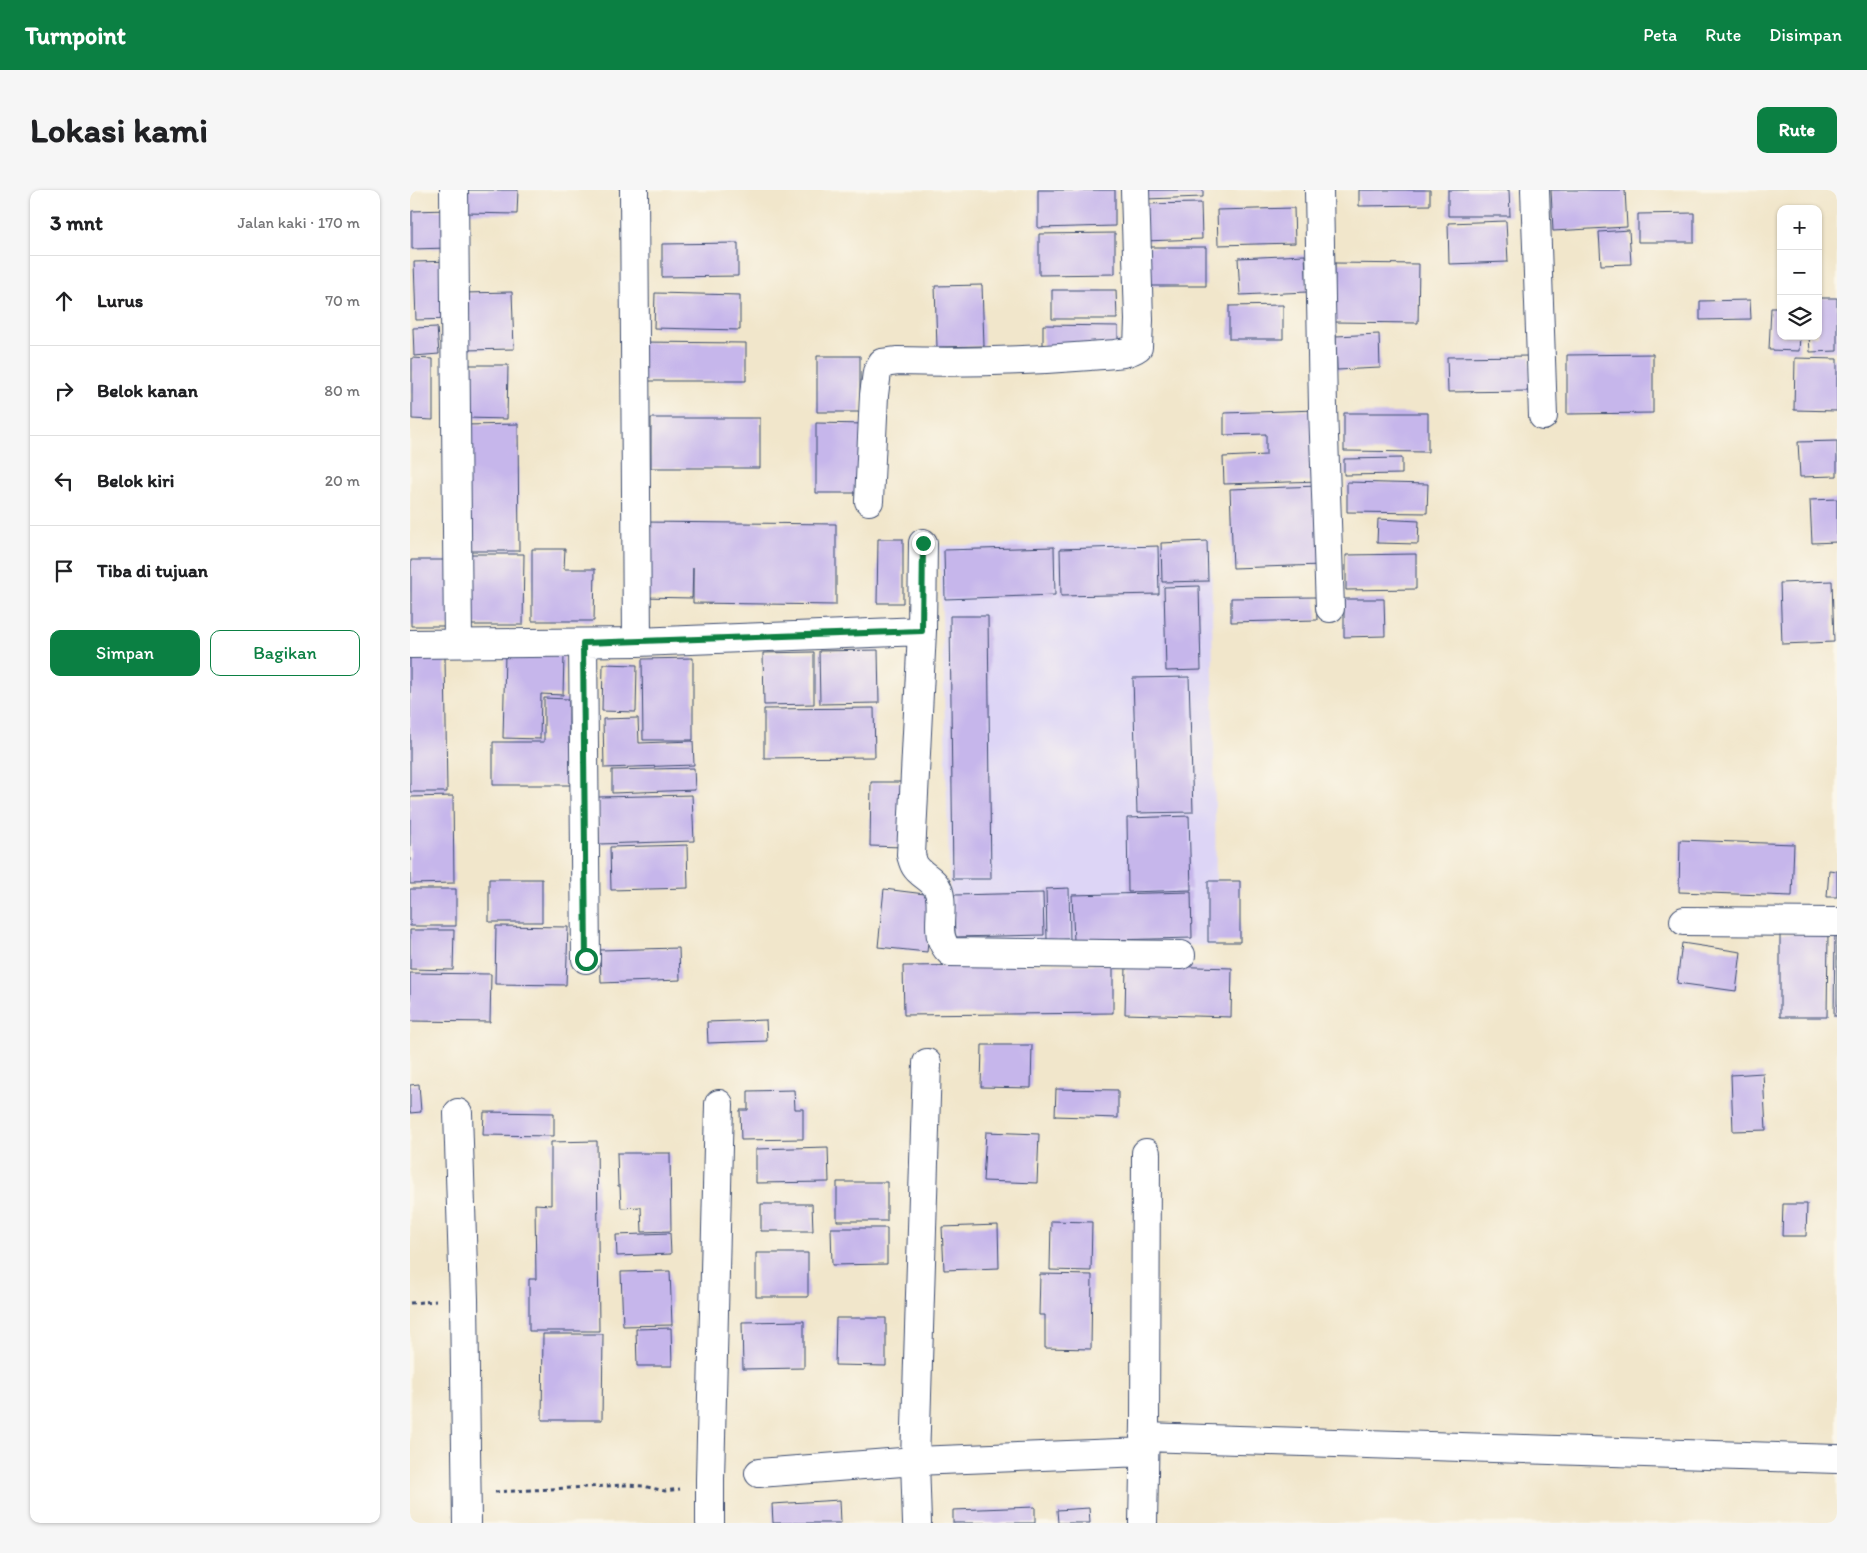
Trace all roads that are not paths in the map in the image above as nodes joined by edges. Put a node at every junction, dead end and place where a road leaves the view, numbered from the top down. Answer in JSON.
{"nodes":[{"id":1,"x":454,"y":190,"type":"edge"},
{"id":2,"x":634,"y":190,"type":"edge"},
{"id":3,"x":1135,"y":190,"type":"edge"},
{"id":4,"x":1319,"y":190,"type":"edge"},
{"id":5,"x":1535,"y":190,"type":"edge"},
{"id":6,"x":1543,"y":416,"type":"dead end"},
{"id":7,"x":868,"y":501,"type":"dead end"},
{"id":8,"x":923,"y":543,"type":"dead end"},
{"id":9,"x":1330,"y":608,"type":"dead end"},
{"id":10,"x":922,"y":631,"type":"junction"},
{"id":11,"x":637,"y":642,"type":"junction"},
{"id":12,"x":583,"y":643,"type":"junction"},
{"id":13,"x":410,"y":644,"type":"edge"},
{"id":14,"x":458,"y":644,"type":"junction"},
{"id":15,"x":1684,"y":921,"type":"dead end"},
{"id":16,"x":1837,"y":922,"type":"edge"},
{"id":17,"x":1181,"y":955,"type":"dead end"},
{"id":18,"x":586,"y":959,"type":"dead end"},
{"id":19,"x":927,"y":1063,"type":"dead end"},
{"id":20,"x":719,"y":1104,"type":"dead end"},
{"id":21,"x":458,"y":1113,"type":"dead end"},
{"id":22,"x":1146,"y":1153,"type":"dead end"},
{"id":23,"x":1144,"y":1444,"type":"junction"},
{"id":24,"x":1837,"y":1460,"type":"edge"},
{"id":25,"x":916,"y":1461,"type":"junction"},
{"id":26,"x":759,"y":1473,"type":"dead end"},
{"id":27,"x":467,"y":1523,"type":"edge"},
{"id":28,"x":710,"y":1523,"type":"edge"},
{"id":29,"x":917,"y":1523,"type":"edge"},
{"id":30,"x":1143,"y":1523,"type":"edge"}],
"edges":[{"from":1,"to":14,"type":"street"},
{"from":2,"to":11,"type":"street"},
{"from":3,"to":7,"type":"street"},
{"from":4,"to":9,"type":"street"},
{"from":5,"to":6,"type":"street"},
{"from":8,"to":10,"type":"street"},
{"from":10,"to":11,"type":"street"},
{"from":10,"to":17,"type":"street"},
{"from":11,"to":12,"type":"street"},
{"from":12,"to":14,"type":"street"},
{"from":12,"to":18,"type":"street"},
{"from":13,"to":14,"type":"street"},
{"from":15,"to":16,"type":"street"},
{"from":19,"to":25,"type":"street"},
{"from":20,"to":28,"type":"street"},
{"from":21,"to":27,"type":"street"},
{"from":22,"to":23,"type":"street"},
{"from":23,"to":24,"type":"street"},
{"from":23,"to":25,"type":"street"},
{"from":23,"to":30,"type":"street"},
{"from":25,"to":26,"type":"street"},
{"from":25,"to":29,"type":"street"}]}
